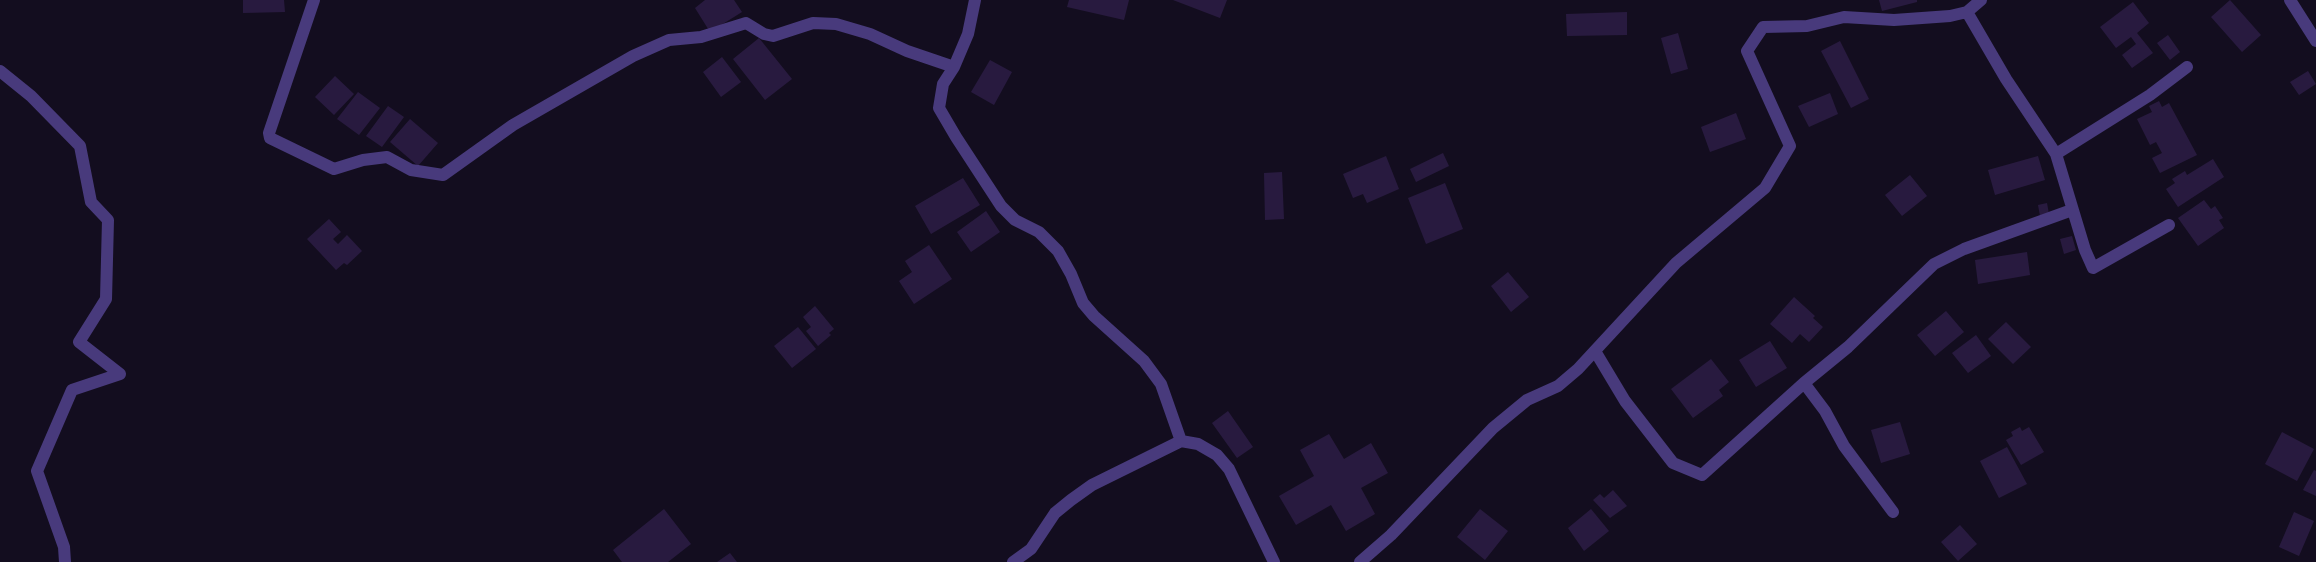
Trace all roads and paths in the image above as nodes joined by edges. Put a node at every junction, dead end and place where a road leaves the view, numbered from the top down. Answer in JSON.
{"nodes":[{"id":1,"x":314,"y":0,"type":"edge"},
{"id":2,"x":975,"y":0,"type":"edge"},
{"id":3,"x":1981,"y":0,"type":"edge"},
{"id":4,"x":2290,"y":0,"type":"edge"},
{"id":5,"x":1967,"y":12,"type":"junction"},
{"id":6,"x":2316,"y":41,"type":"edge"},
{"id":7,"x":954,"y":67,"type":"junction"},
{"id":8,"x":2187,"y":67,"type":"dead end"},
{"id":9,"x":0,"y":71,"type":"edge"},
{"id":10,"x":2056,"y":154,"type":"junction"},
{"id":11,"x":2072,"y":210,"type":"junction"},
{"id":12,"x":2169,"y":225,"type":"dead end"},
{"id":13,"x":1594,"y":351,"type":"junction"},
{"id":14,"x":1804,"y":383,"type":"junction"},
{"id":15,"x":1181,"y":441,"type":"junction"},
{"id":16,"x":1893,"y":512,"type":"dead end"},
{"id":17,"x":65,"y":562,"type":"edge"},
{"id":18,"x":1013,"y":562,"type":"edge"},
{"id":19,"x":1274,"y":562,"type":"edge"},
{"id":20,"x":1360,"y":562,"type":"edge"}],
"edges":[{"from":1,"to":7,"type":"street"},
{"from":2,"to":7,"type":"street"},
{"from":3,"to":5,"type":"street"},
{"from":4,"to":6,"type":"street"},
{"from":5,"to":10,"type":"street"},
{"from":5,"to":13,"type":"street"},
{"from":7,"to":15,"type":"street"},
{"from":8,"to":10,"type":"street"},
{"from":9,"to":17,"type":"street"},
{"from":10,"to":11,"type":"street"},
{"from":11,"to":12,"type":"street"},
{"from":11,"to":14,"type":"street"},
{"from":13,"to":14,"type":"street"},
{"from":13,"to":20,"type":"street"},
{"from":14,"to":16,"type":"street"},
{"from":15,"to":18,"type":"street"},
{"from":15,"to":19,"type":"street"}]}
